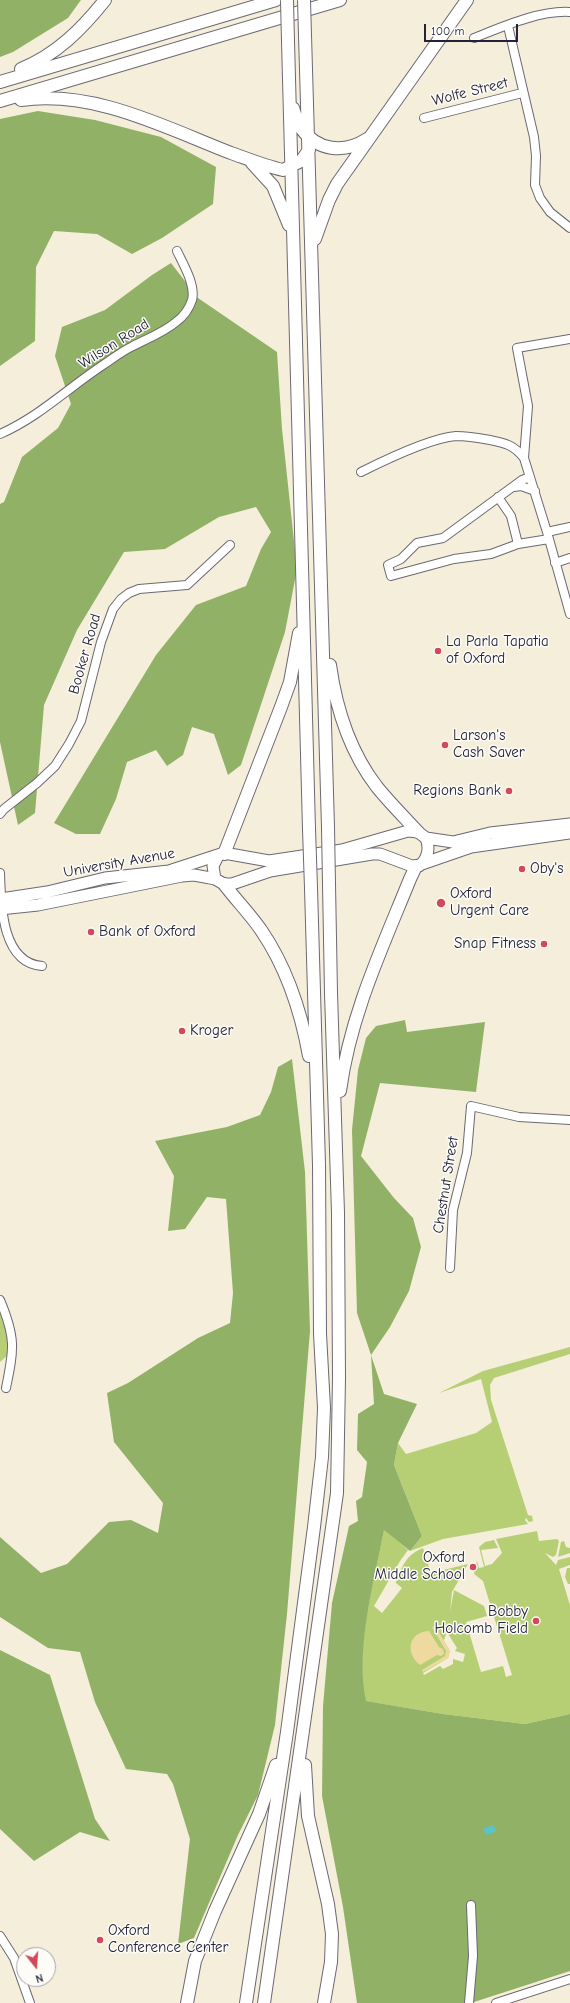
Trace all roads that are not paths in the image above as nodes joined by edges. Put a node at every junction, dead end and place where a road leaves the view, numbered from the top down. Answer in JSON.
{"nodes":[{"id":1,"x":105,"y":0,"type":"edge"},
{"id":2,"x":276,"y":0,"type":"edge"},
{"id":3,"x":287,"y":0,"type":"edge"},
{"id":4,"x":304,"y":0,"type":"edge"},
{"id":5,"x":340,"y":0,"type":"edge"},
{"id":6,"x":467,"y":0,"type":"edge"},
{"id":7,"x":570,"y":12,"type":"edge"},
{"id":8,"x":508,"y":26,"type":"junction"},
{"id":9,"x":474,"y":38,"type":"dead end"},
{"id":10,"x":0,"y":77,"type":"edge"},
{"id":11,"x":0,"y":82,"type":"edge"},
{"id":12,"x":289,"y":85,"type":"junction"},
{"id":13,"x":522,"y":93,"type":"junction"},
{"id":14,"x":0,"y":101,"type":"edge"},
{"id":15,"x":0,"y":104,"type":"edge"},
{"id":16,"x":424,"y":118,"type":"dead end"},
{"id":17,"x":308,"y":137,"type":"junction"},
{"id":18,"x":371,"y":137,"type":"junction"},
{"id":19,"x":309,"y":150,"type":"junction"},
{"id":20,"x":245,"y":158,"type":"junction"},
{"id":21,"x":291,"y":167,"type":"junction"},
{"id":22,"x":570,"y":228,"type":"edge"},
{"id":23,"x":293,"y":242,"type":"junction"},
{"id":24,"x":177,"y":252,"type":"dead end"},
{"id":25,"x":313,"y":279,"type":"junction"},
{"id":26,"x":570,"y":339,"type":"edge"},
{"id":27,"x":0,"y":434,"type":"edge"},
{"id":28,"x":524,"y":458,"type":"junction"},
{"id":29,"x":361,"y":472,"type":"dead end"},
{"id":30,"x":530,"y":477,"type":"junction"},
{"id":31,"x":514,"y":487,"type":"junction"},
{"id":32,"x":535,"y":491,"type":"junction"},
{"id":33,"x":498,"y":497,"type":"junction"},
{"id":34,"x":570,"y":527,"type":"edge"},
{"id":35,"x":548,"y":536,"type":"junction"},
{"id":36,"x":518,"y":544,"type":"junction"},
{"id":37,"x":230,"y":545,"type":"dead end"},
{"id":38,"x":570,"y":558,"type":"edge"},
{"id":39,"x":555,"y":563,"type":"junction"},
{"id":40,"x":302,"y":586,"type":"junction"},
{"id":41,"x":570,"y":614,"type":"edge"},
{"id":42,"x":322,"y":630,"type":"junction"},
{"id":43,"x":0,"y":814,"type":"edge"},
{"id":44,"x":570,"y":824,"type":"edge"},
{"id":45,"x":570,"y":833,"type":"edge"},
{"id":46,"x":422,"y":835,"type":"junction"},
{"id":47,"x":221,"y":855,"type":"junction"},
{"id":48,"x":418,"y":866,"type":"junction"},
{"id":49,"x":0,"y":873,"type":"edge"},
{"id":50,"x":220,"y":882,"type":"junction"},
{"id":51,"x":1,"y":904,"type":"edge"},
{"id":52,"x":42,"y":966,"type":"dead end"},
{"id":53,"x":316,"y":1098,"type":"junction"},
{"id":54,"x":570,"y":1120,"type":"edge"},
{"id":55,"x":336,"y":1126,"type":"junction"},
{"id":56,"x":450,"y":1268,"type":"dead end"},
{"id":57,"x":0,"y":1300,"type":"edge"},
{"id":58,"x":6,"y":1388,"type":"dead end"},
{"id":59,"x":305,"y":1725,"type":"junction"},
{"id":60,"x":286,"y":1732,"type":"junction"},
{"id":61,"x":470,"y":1905,"type":"dead end"},
{"id":62,"x":0,"y":1936,"type":"edge"},
{"id":63,"x":570,"y":1980,"type":"edge"},
{"id":64,"x":30,"y":2003,"type":"edge"},
{"id":65,"x":186,"y":2003,"type":"edge"},
{"id":66,"x":246,"y":2003,"type":"edge"},
{"id":67,"x":264,"y":2003,"type":"edge"},
{"id":68,"x":324,"y":2003,"type":"edge"},
{"id":69,"x":468,"y":2003,"type":"edge"},
{"id":70,"x":496,"y":2003,"type":"edge"}],
"edges":[{"from":1,"to":10,"type":"highway"},
{"from":2,"to":11,"type":"highway"},
{"from":3,"to":12,"type":"highway","bridge":true},
{"from":4,"to":17,"type":"highway","bridge":true},
{"from":5,"to":14,"type":"highway"},
{"from":6,"to":18,"type":"highway"},
{"from":7,"to":8,"type":"street"},
{"from":8,"to":9,"type":"street"},
{"from":8,"to":13,"type":"street"},
{"from":12,"to":17,"type":"highway"},
{"from":12,"to":21,"type":"highway"},
{"from":13,"to":16,"type":"street","name":"Wolfe Street"},
{"from":13,"to":22,"type":"street"},
{"from":15,"to":20,"type":"highway"},
{"from":17,"to":18,"type":"highway"},
{"from":17,"to":19,"type":"highway"},
{"from":18,"to":25,"type":"highway"},
{"from":19,"to":21,"type":"highway"},
{"from":19,"to":25,"type":"highway"},
{"from":20,"to":21,"type":"highway"},
{"from":20,"to":23,"type":"highway"},
{"from":21,"to":23,"type":"highway"},
{"from":23,"to":40,"type":"highway"},
{"from":24,"to":27,"type":"street","name":"Wilson Road"},
{"from":25,"to":42,"type":"highway"},
{"from":26,"to":28,"type":"street"},
{"from":28,"to":29,"type":"street"},
{"from":28,"to":30,"type":"street"},
{"from":30,"to":31,"type":"street"},
{"from":30,"to":32,"type":"street"},
{"from":31,"to":32,"type":"street"},
{"from":31,"to":33,"type":"street"},
{"from":32,"to":35,"type":"street"},
{"from":33,"to":36,"type":"street"},
{"from":33,"to":36,"type":"street"},
{"from":34,"to":35,"type":"street"},
{"from":35,"to":36,"type":"street"},
{"from":35,"to":39,"type":"street"},
{"from":37,"to":43,"type":"street","name":"Booker Road"},
{"from":38,"to":39,"type":"street"},
{"from":39,"to":41,"type":"street"},
{"from":40,"to":47,"type":"highway"},
{"from":40,"to":53,"type":"highway","bridge":true},
{"from":42,"to":46,"type":"highway"},
{"from":42,"to":55,"type":"highway","bridge":true},
{"from":44,"to":46,"type":"main road","name":"University Avenue"},
{"from":45,"to":48,"type":"main road"},
{"from":46,"to":47,"type":"main road","name":"University Avenue"},
{"from":46,"to":48,"type":"main road"},
{"from":47,"to":50,"type":"main road"},
{"from":47,"to":51,"type":"main road","name":"University Avenue"},
{"from":48,"to":50,"type":"main road","name":"University Avenue"},
{"from":48,"to":55,"type":"highway"},
{"from":49,"to":51,"type":"street"},
{"from":50,"to":51,"type":"main road","name":"University Avenue"},
{"from":50,"to":53,"type":"highway"},
{"from":51,"to":52,"type":"street"},
{"from":53,"to":60,"type":"highway"},
{"from":54,"to":56,"type":"street","name":"Chestnut Street"},
{"from":55,"to":59,"type":"highway"},
{"from":57,"to":58,"type":"street"},
{"from":59,"to":67,"type":"highway"},
{"from":59,"to":68,"type":"highway"},
{"from":60,"to":65,"type":"highway"},
{"from":60,"to":66,"type":"highway"},
{"from":61,"to":69,"type":"street"},
{"from":62,"to":64,"type":"street"},
{"from":63,"to":70,"type":"street"}]}
